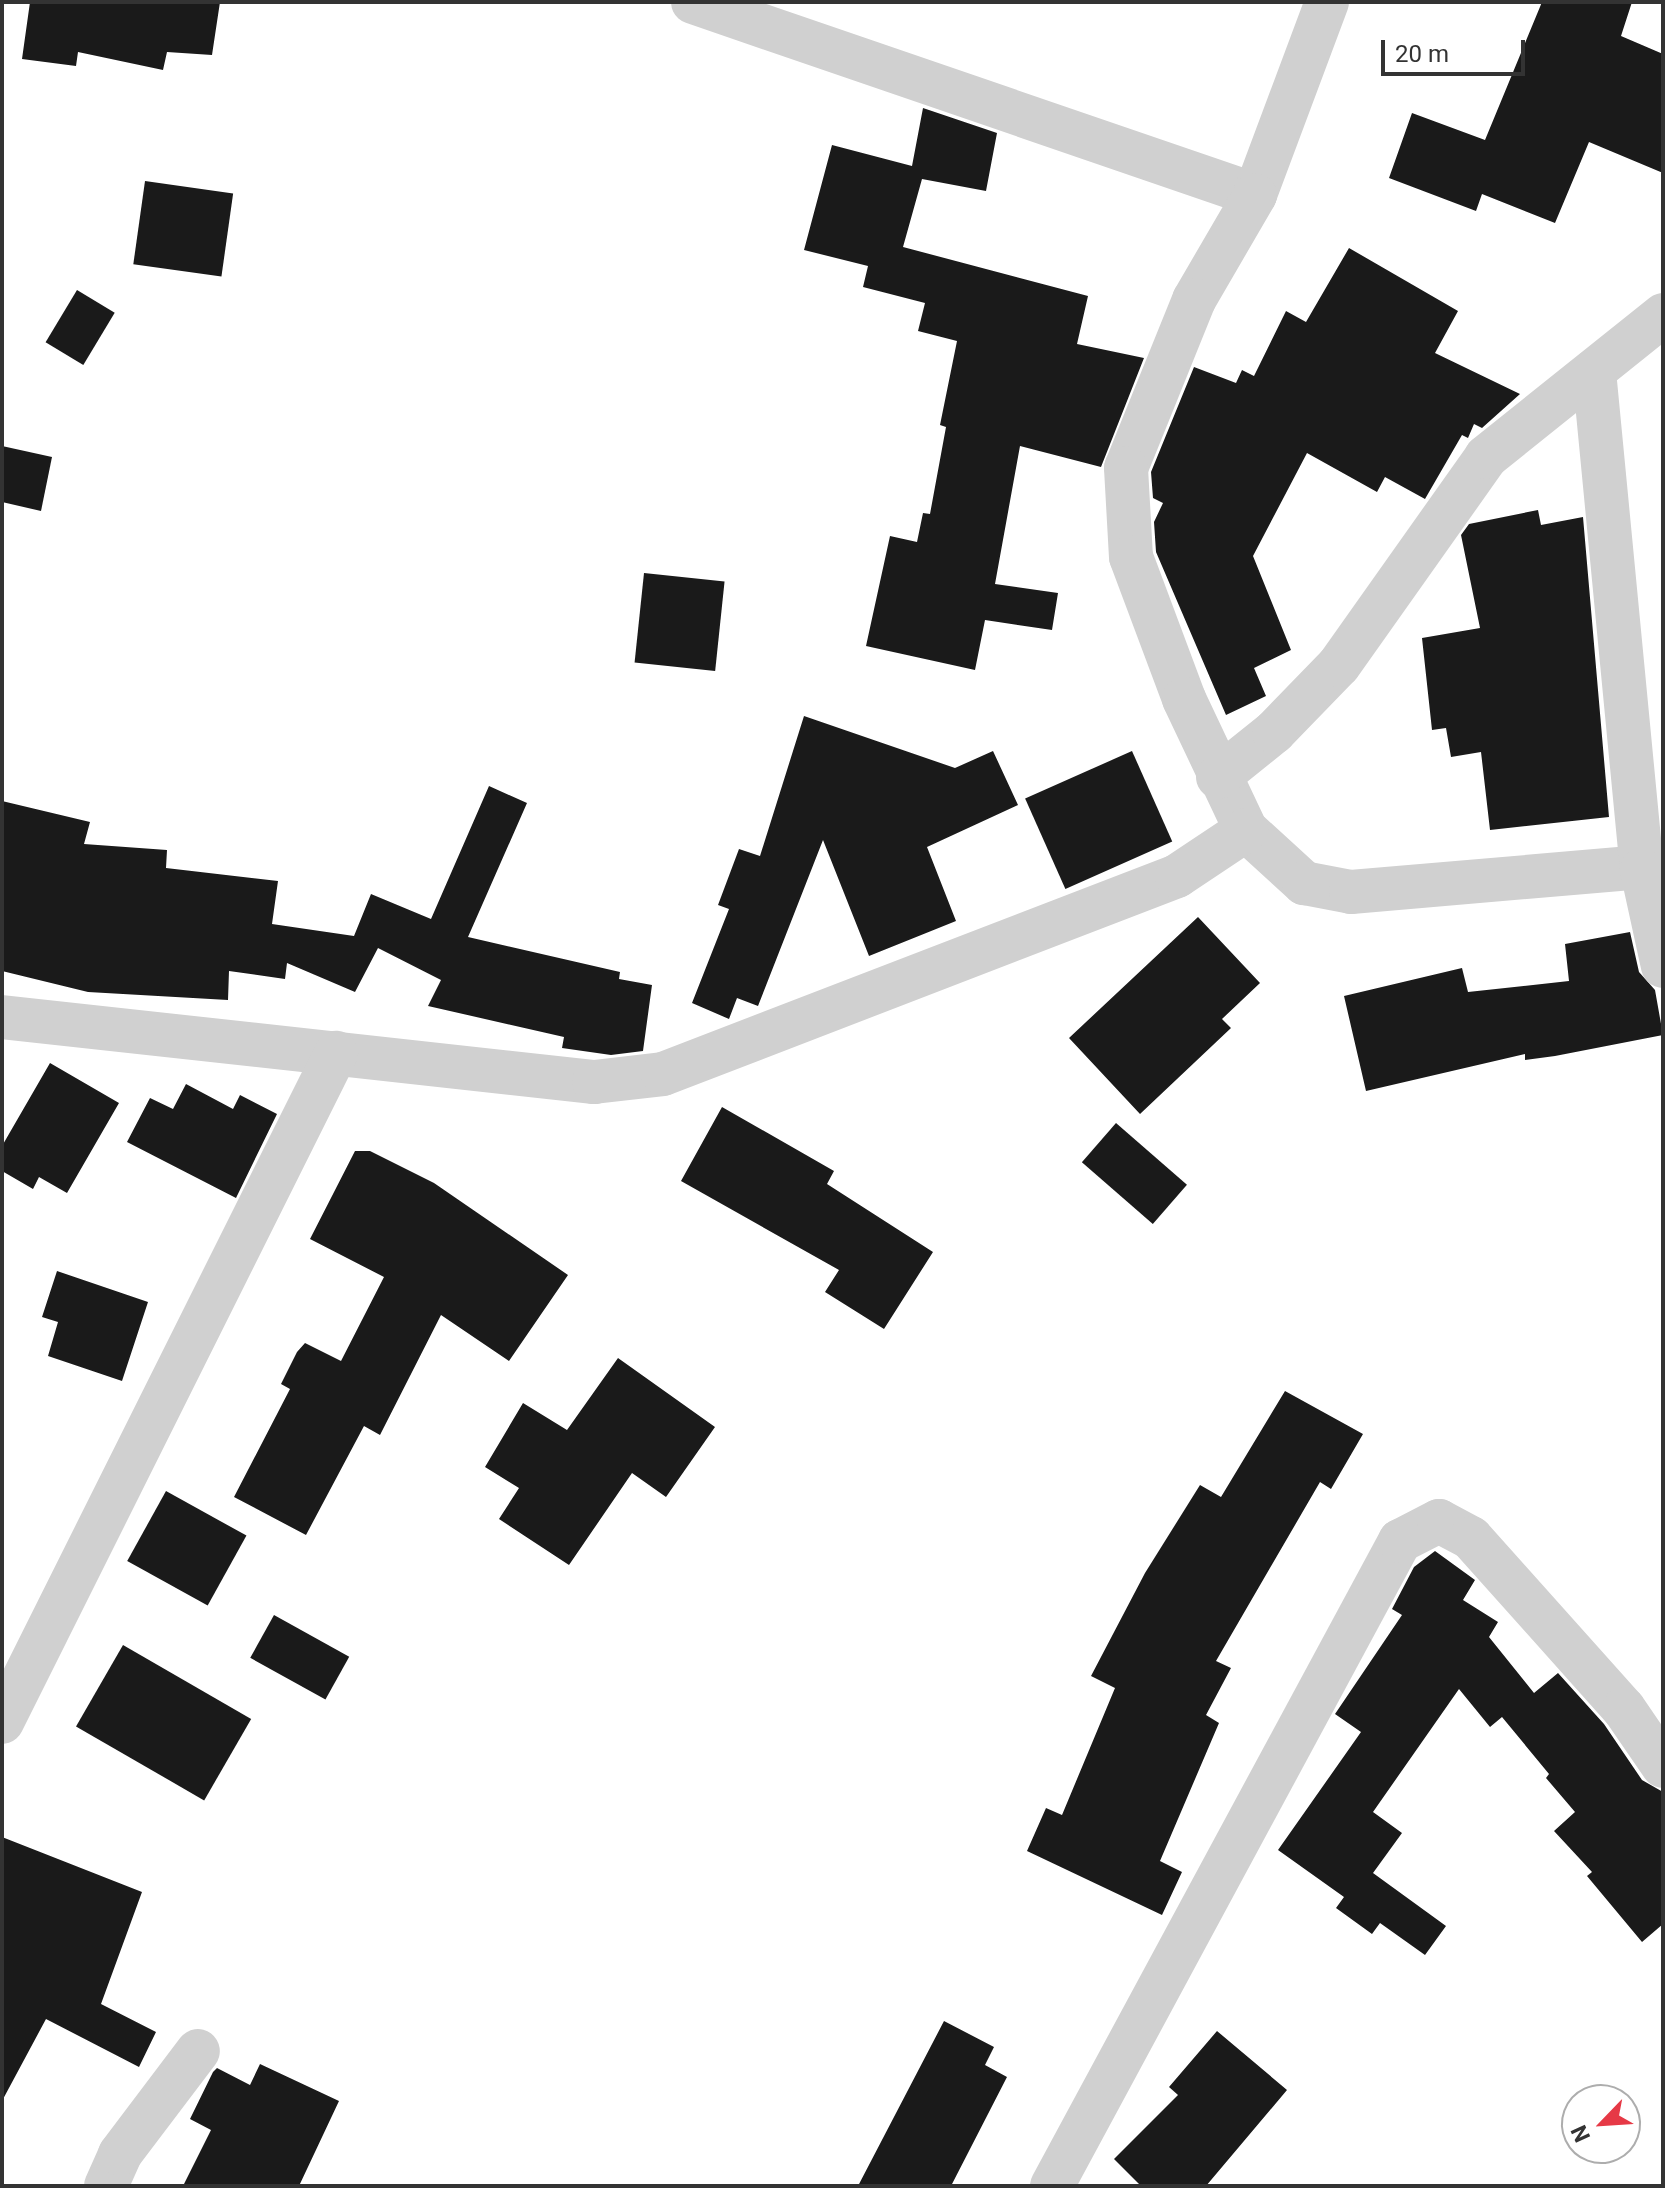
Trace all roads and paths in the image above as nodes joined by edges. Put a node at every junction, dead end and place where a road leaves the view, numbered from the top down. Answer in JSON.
{"nodes":[{"id":1,"x":693,"y":2,"type":"edge"},
{"id":2,"x":1327,"y":2,"type":"edge"},
{"id":3,"x":1255,"y":195,"type":"junction"},
{"id":4,"x":1663,"y":315,"type":"edge"},
{"id":5,"x":1594,"y":371,"type":"junction"},
{"id":6,"x":1218,"y":777,"type":"junction"},
{"id":7,"x":1246,"y":830,"type":"junction"},
{"id":8,"x":1652,"y":867,"type":"edge"},
{"id":9,"x":1663,"y":966,"type":"edge"},
{"id":10,"x":2,"y":1017,"type":"edge"},
{"id":11,"x":336,"y":1053,"type":"junction"},
{"id":12,"x":2,"y":1722,"type":"edge"},
{"id":13,"x":1663,"y":1766,"type":"edge"},
{"id":14,"x":198,"y":2051,"type":"dead end"},
{"id":15,"x":106,"y":2186,"type":"edge"},
{"id":16,"x":1052,"y":2186,"type":"edge"}],
"edges":[{"from":1,"to":3,"type":"street"},
{"from":2,"to":3,"type":"street"},
{"from":3,"to":6,"type":"street"},
{"from":4,"to":5,"type":"street"},
{"from":5,"to":6,"type":"street"},
{"from":5,"to":8,"type":"street"},
{"from":6,"to":7,"type":"street"},
{"from":7,"to":8,"type":"street"},
{"from":7,"to":11,"type":"street"},
{"from":8,"to":9,"type":"street"},
{"from":10,"to":11,"type":"street"},
{"from":11,"to":12,"type":"street"},
{"from":13,"to":16,"type":"street"},
{"from":14,"to":15,"type":"street"}]}
